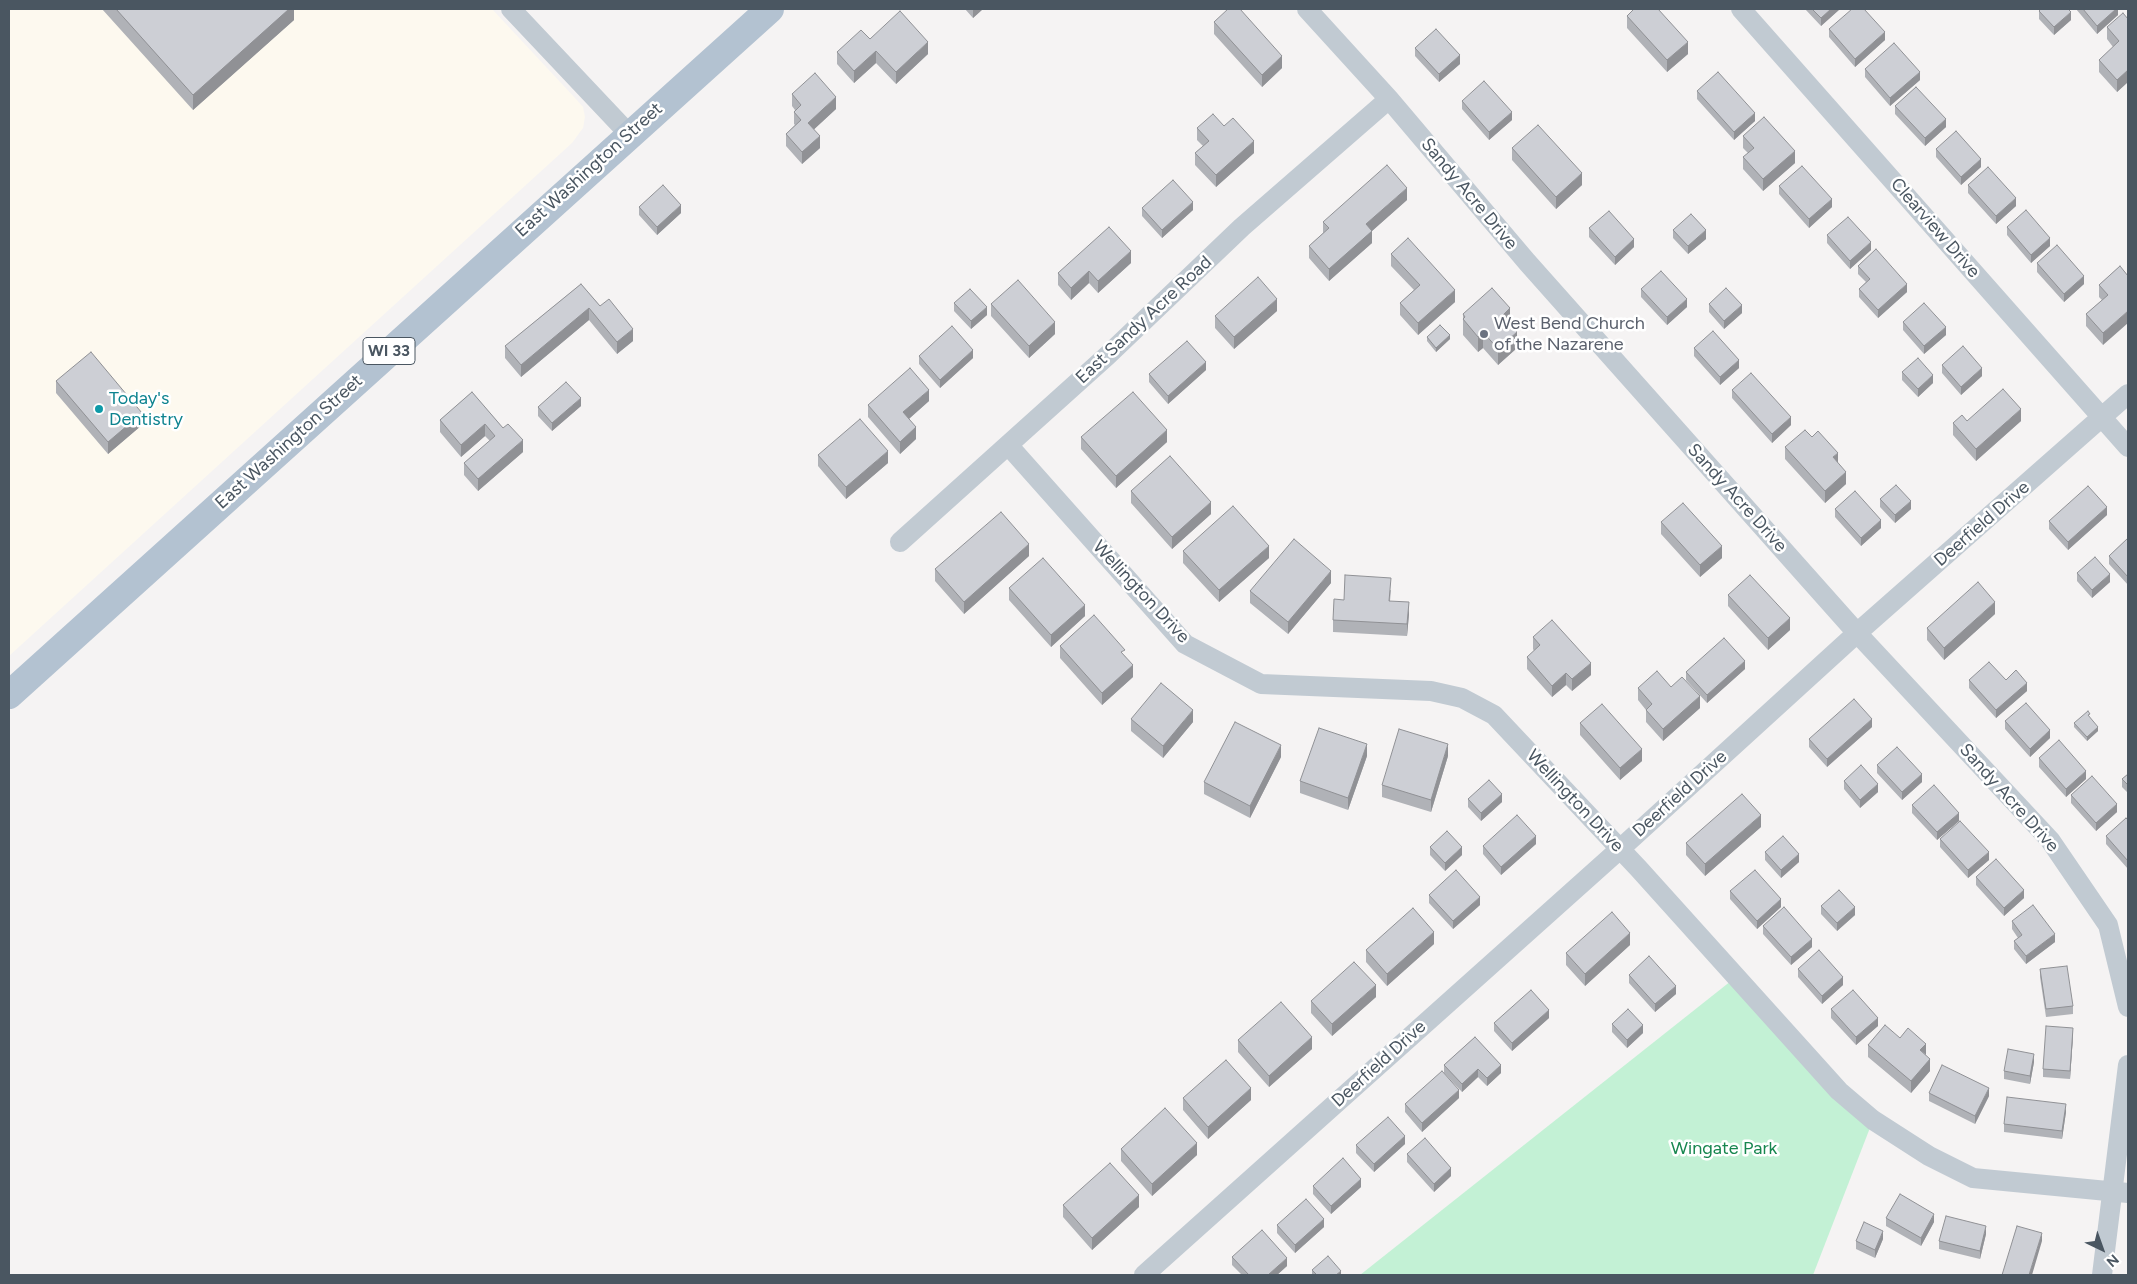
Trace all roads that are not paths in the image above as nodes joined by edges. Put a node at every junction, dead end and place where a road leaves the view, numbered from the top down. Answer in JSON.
{"nodes":[{"id":1,"x":511,"y":9,"type":"edge"},
{"id":2,"x":770,"y":9,"type":"edge"},
{"id":3,"x":1307,"y":9,"type":"edge"},
{"id":4,"x":1741,"y":9,"type":"edge"},
{"id":5,"x":1389,"y":99,"type":"junction"},
{"id":6,"x":629,"y":134,"type":"junction"},
{"id":7,"x":2128,"y":394,"type":"edge"},
{"id":8,"x":2102,"y":418,"type":"junction"},
{"id":9,"x":1008,"y":445,"type":"junction"},
{"id":10,"x":2128,"y":447,"type":"edge"},
{"id":11,"x":900,"y":542,"type":"dead end"},
{"id":12,"x":1857,"y":633,"type":"junction"},
{"id":13,"x":9,"y":695,"type":"edge"},
{"id":14,"x":1620,"y":849,"type":"junction"},
{"id":15,"x":2128,"y":1007,"type":"edge"},
{"id":16,"x":2128,"y":1065,"type":"edge"},
{"id":17,"x":2120,"y":1192,"type":"edge"},
{"id":18,"x":1144,"y":1275,"type":"edge"},
{"id":19,"x":2102,"y":1275,"type":"edge"}],
"edges":[{"from":1,"to":6,"type":"street"},
{"from":2,"to":6,"type":"main road","name":"East Washington Street","number":"WI 33"},
{"from":3,"to":5,"type":"street","name":"Sandy Acre Drive"},
{"from":4,"to":8,"type":"street","name":"Clearview Drive"},
{"from":5,"to":9,"type":"street","name":"East Sandy Acre Road"},
{"from":5,"to":12,"type":"street","name":"Sandy Acre Drive"},
{"from":6,"to":13,"type":"main road","name":"East Washington Street","number":"WI 33"},
{"from":7,"to":8,"type":"street","name":"Deerfield Drive"},
{"from":8,"to":10,"type":"street","name":"Clearview Drive"},
{"from":8,"to":12,"type":"street","name":"Deerfield Drive"},
{"from":9,"to":11,"type":"street","name":"East Sandy Acre Road"},
{"from":9,"to":14,"type":"street","name":"Wellington Drive"},
{"from":12,"to":14,"type":"street","name":"Deerfield Drive"},
{"from":12,"to":15,"type":"street","name":"Sandy Acre Drive"},
{"from":14,"to":17,"type":"street","name":"Wellington Drive"},
{"from":14,"to":18,"type":"street","name":"Deerfield Drive"},
{"from":16,"to":17,"type":"street"},
{"from":17,"to":19,"type":"street"}]}
